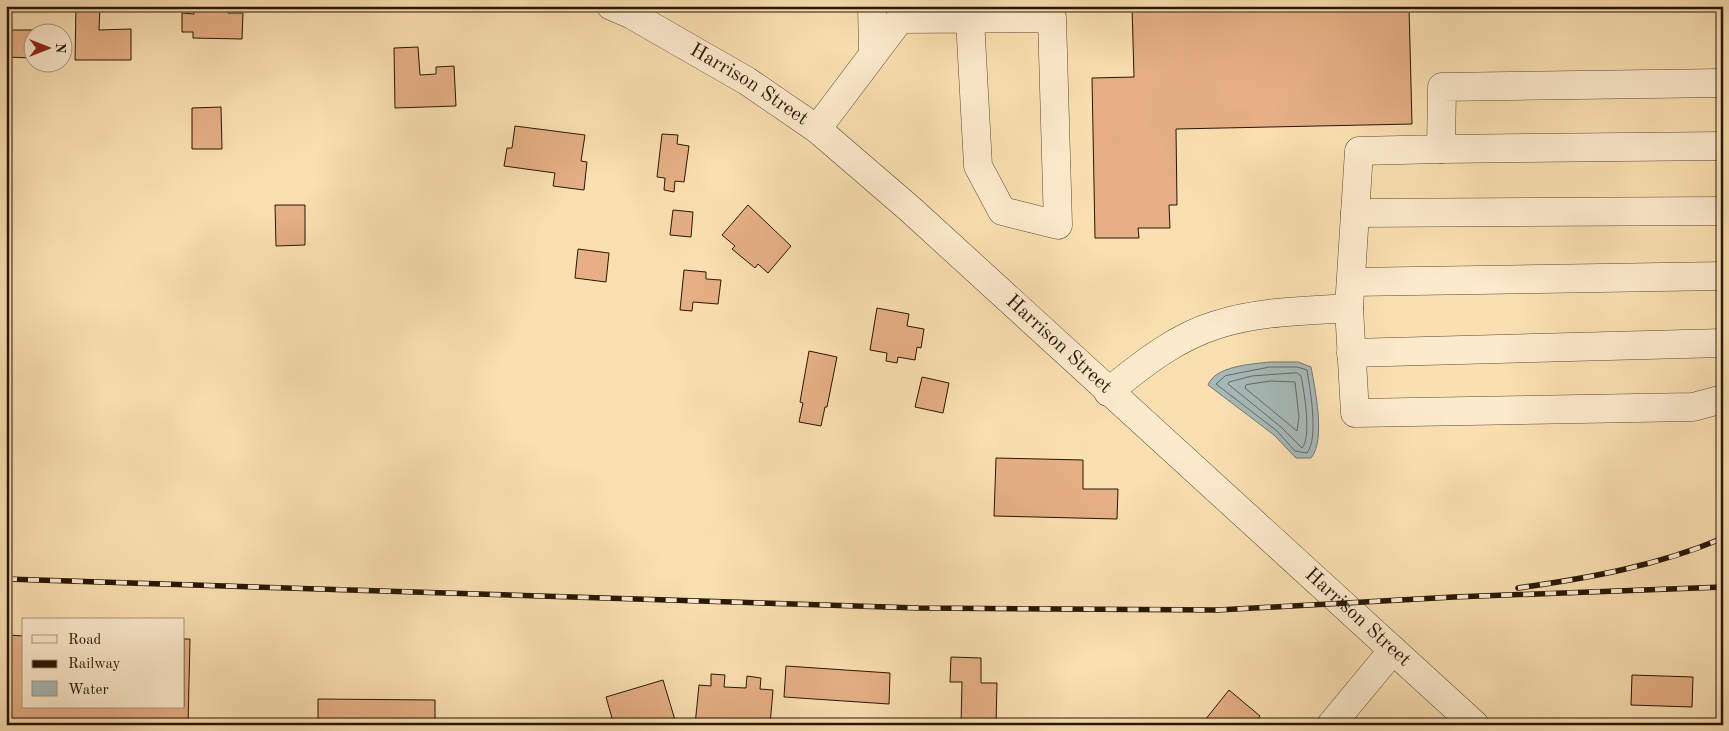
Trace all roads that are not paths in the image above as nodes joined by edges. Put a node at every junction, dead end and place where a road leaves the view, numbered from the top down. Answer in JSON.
{"nodes":[{"id":1,"x":872,"y":6,"type":"edge"},
{"id":2,"x":625,"y":9,"type":"edge"},
{"id":3,"x":955,"y":15,"type":"edge"},
{"id":4,"x":873,"y":54,"type":"junction"},
{"id":5,"x":1723,"y":83,"type":"edge"},
{"id":6,"x":817,"y":129,"type":"junction"},
{"id":7,"x":1723,"y":146,"type":"edge"},
{"id":8,"x":1441,"y":149,"type":"junction"},
{"id":9,"x":1723,"y":211,"type":"edge"},
{"id":10,"x":1355,"y":213,"type":"junction"},
{"id":11,"x":1723,"y":276,"type":"edge"},
{"id":12,"x":1350,"y":295,"type":"junction"},
{"id":13,"x":1723,"y":344,"type":"edge"},
{"id":14,"x":1351,"y":353,"type":"junction"},
{"id":15,"x":1108,"y":392,"type":"junction"},
{"id":16,"x":1723,"y":399,"type":"edge"},
{"id":17,"x":1393,"y":650,"type":"junction"},
{"id":18,"x":1331,"y":725,"type":"edge"},
{"id":19,"x":1475,"y":725,"type":"edge"}],
"edges":[{"from":1,"to":4,"type":"street"},
{"from":2,"to":6,"type":"street","name":"Harrison Street"},
{"from":3,"to":3,"type":"street"},
{"from":3,"to":4,"type":"street"},
{"from":4,"to":6,"type":"street"},
{"from":5,"to":8,"type":"street"},
{"from":6,"to":15,"type":"street","name":"Harrison Street"},
{"from":7,"to":8,"type":"street"},
{"from":8,"to":10,"type":"street"},
{"from":9,"to":10,"type":"street"},
{"from":10,"to":12,"type":"street"},
{"from":11,"to":12,"type":"street"},
{"from":12,"to":14,"type":"street"},
{"from":12,"to":15,"type":"street"},
{"from":13,"to":14,"type":"street"},
{"from":14,"to":16,"type":"street"},
{"from":15,"to":17,"type":"street","name":"Harrison Street"},
{"from":17,"to":18,"type":"street"},
{"from":17,"to":19,"type":"street","name":"Harrison Street"}]}
